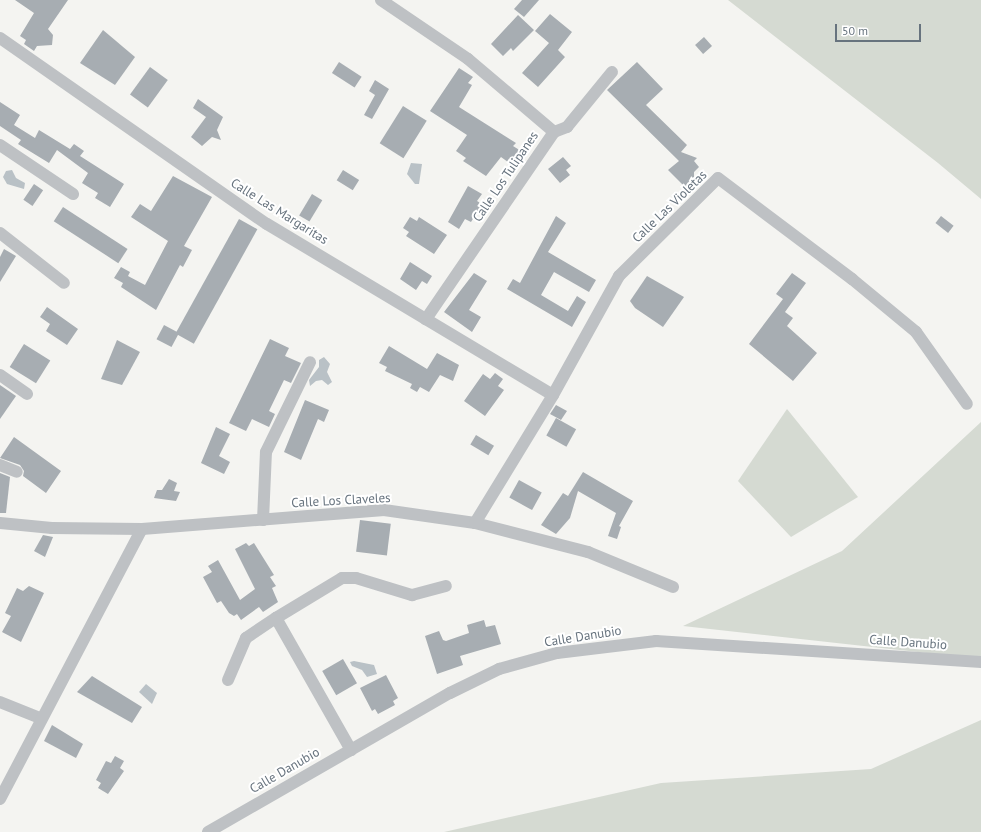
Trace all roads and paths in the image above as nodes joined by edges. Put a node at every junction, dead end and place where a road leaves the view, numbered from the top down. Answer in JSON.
{"nodes":[{"id":1,"x":381,"y":0,"type":"edge"},
{"id":2,"x":0,"y":38,"type":"edge"},
{"id":3,"x":612,"y":72,"type":"dead end"},
{"id":4,"x":554,"y":132,"type":"junction"},
{"id":5,"x":0,"y":145,"type":"edge"},
{"id":6,"x":73,"y":194,"type":"dead end"},
{"id":7,"x":0,"y":233,"type":"edge"},
{"id":8,"x":64,"y":283,"type":"dead end"},
{"id":9,"x":426,"y":319,"type":"junction"},
{"id":10,"x":310,"y":362,"type":"dead end"},
{"id":11,"x":0,"y":375,"type":"edge"},
{"id":12,"x":26,"y":394,"type":"dead end"},
{"id":13,"x":553,"y":395,"type":"junction"},
{"id":14,"x":968,"y":404,"type":"dead end"},
{"id":15,"x":0,"y":465,"type":"edge"},
{"id":16,"x":17,"y":472,"type":"dead end"},
{"id":17,"x":263,"y":520,"type":"junction"},
{"id":18,"x":0,"y":523,"type":"edge"},
{"id":19,"x":475,"y":523,"type":"junction"},
{"id":20,"x":142,"y":529,"type":"junction"},
{"id":21,"x":446,"y":586,"type":"dead end"},
{"id":22,"x":673,"y":587,"type":"dead end"},
{"id":23,"x":276,"y":618,"type":"junction"},
{"id":24,"x":981,"y":662,"type":"edge"},
{"id":25,"x":228,"y":680,"type":"dead end"},
{"id":26,"x":0,"y":702,"type":"edge"},
{"id":27,"x":40,"y":718,"type":"junction"},
{"id":28,"x":351,"y":750,"type":"junction"},
{"id":29,"x":0,"y":799,"type":"edge"},
{"id":30,"x":208,"y":832,"type":"edge"}],
"edges":[{"from":1,"to":4,"type":"street","name":"Calle Los Tulipanes"},
{"from":2,"to":9,"type":"street","name":"Calle Las Margaritas"},
{"from":3,"to":4,"type":"street"},
{"from":4,"to":9,"type":"street","name":"Calle Los Tulipanes"},
{"from":5,"to":6,"type":"street"},
{"from":7,"to":8,"type":"street"},
{"from":9,"to":13,"type":"street","name":"Calle Las Margaritas"},
{"from":10,"to":17,"type":"street"},
{"from":11,"to":12,"type":"street"},
{"from":13,"to":14,"type":"street","name":"Calle Las Violetas"},
{"from":13,"to":19,"type":"street","name":"Calle Las Violetas"},
{"from":15,"to":16,"type":"street"},
{"from":17,"to":19,"type":"street","name":"Calle Los Claveles"},
{"from":17,"to":20,"type":"street","name":"Calle Los Claveles"},
{"from":18,"to":20,"type":"street","name":"Calle Los Claveles"},
{"from":19,"to":22,"type":"street","name":"Calle Los Claveles"},
{"from":20,"to":27,"type":"street"},
{"from":21,"to":23,"type":"street"},
{"from":23,"to":25,"type":"street"},
{"from":23,"to":28,"type":"street"},
{"from":24,"to":28,"type":"street","name":"Calle Danubio"},
{"from":26,"to":27,"type":"street"},
{"from":27,"to":29,"type":"street"},
{"from":28,"to":30,"type":"street","name":"Calle Danubio"}]}
